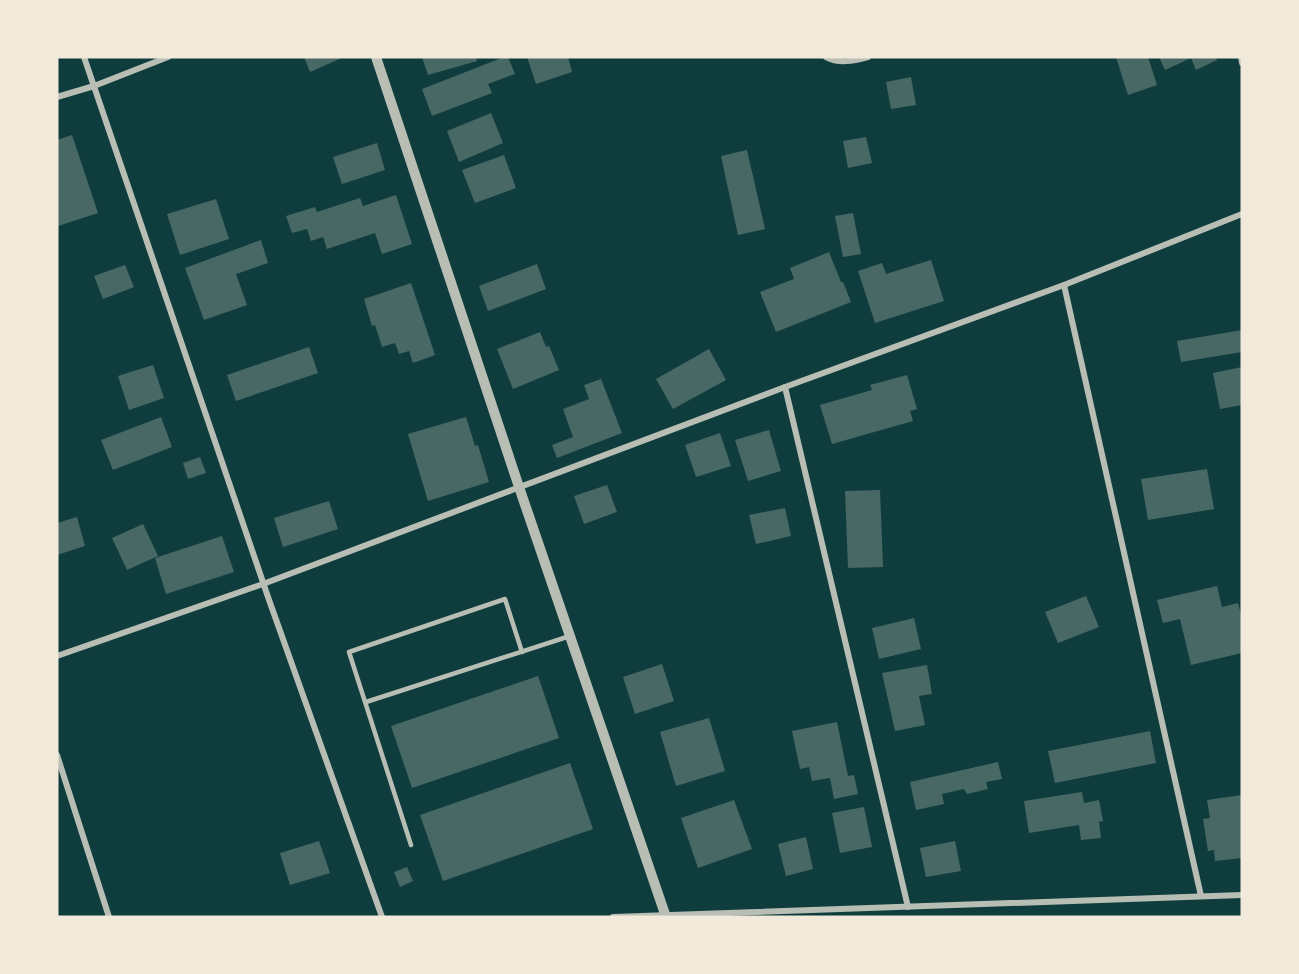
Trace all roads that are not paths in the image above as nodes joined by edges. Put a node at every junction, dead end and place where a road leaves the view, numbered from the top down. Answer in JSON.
{"nodes":[{"id":1,"x":84,"y":57,"type":"edge"},
{"id":2,"x":168,"y":57,"type":"edge"},
{"id":3,"x":376,"y":57,"type":"edge"},
{"id":4,"x":826,"y":57,"type":"edge"},
{"id":5,"x":868,"y":57,"type":"edge"},
{"id":6,"x":1241,"y":57,"type":"edge"},
{"id":7,"x":1242,"y":63,"type":"edge"},
{"id":8,"x":94,"y":86,"type":"junction"},
{"id":9,"x":57,"y":97,"type":"edge"},
{"id":10,"x":1242,"y":214,"type":"edge"},
{"id":11,"x":1064,"y":285,"type":"junction"},
{"id":12,"x":784,"y":387,"type":"junction"},
{"id":13,"x":519,"y":487,"type":"junction"},
{"id":14,"x":263,"y":584,"type":"junction"},
{"id":15,"x":570,"y":636,"type":"junction"},
{"id":16,"x":522,"y":652,"type":"junction"},
{"id":17,"x":57,"y":656,"type":"edge"},
{"id":18,"x":366,"y":702,"type":"junction"},
{"id":19,"x":57,"y":755,"type":"edge"},
{"id":20,"x":411,"y":845,"type":"dead end"},
{"id":21,"x":1242,"y":895,"type":"edge"},
{"id":22,"x":1201,"y":896,"type":"junction"},
{"id":23,"x":908,"y":907,"type":"junction"},
{"id":24,"x":666,"y":916,"type":"edge"},
{"id":25,"x":109,"y":917,"type":"edge"},
{"id":26,"x":382,"y":917,"type":"edge"},
{"id":27,"x":613,"y":917,"type":"edge"}],
"edges":[{"from":1,"to":8,"type":"street"},
{"from":2,"to":8,"type":"street"},
{"from":3,"to":13,"type":"street"},
{"from":4,"to":5,"type":"street"},
{"from":6,"to":7,"type":"street"},
{"from":8,"to":9,"type":"street"},
{"from":8,"to":14,"type":"street"},
{"from":10,"to":11,"type":"street"},
{"from":11,"to":12,"type":"street"},
{"from":11,"to":22,"type":"street"},
{"from":12,"to":13,"type":"street"},
{"from":12,"to":23,"type":"street"},
{"from":13,"to":14,"type":"street"},
{"from":13,"to":15,"type":"street"},
{"from":14,"to":17,"type":"street"},
{"from":14,"to":26,"type":"street"},
{"from":15,"to":16,"type":"lane"},
{"from":15,"to":24,"type":"street"},
{"from":16,"to":18,"type":"lane"},
{"from":16,"to":18,"type":"lane"},
{"from":18,"to":20,"type":"lane"},
{"from":19,"to":25,"type":"street"},
{"from":21,"to":22,"type":"street"},
{"from":22,"to":23,"type":"street"},
{"from":23,"to":24,"type":"street"},
{"from":24,"to":27,"type":"street"}]}
